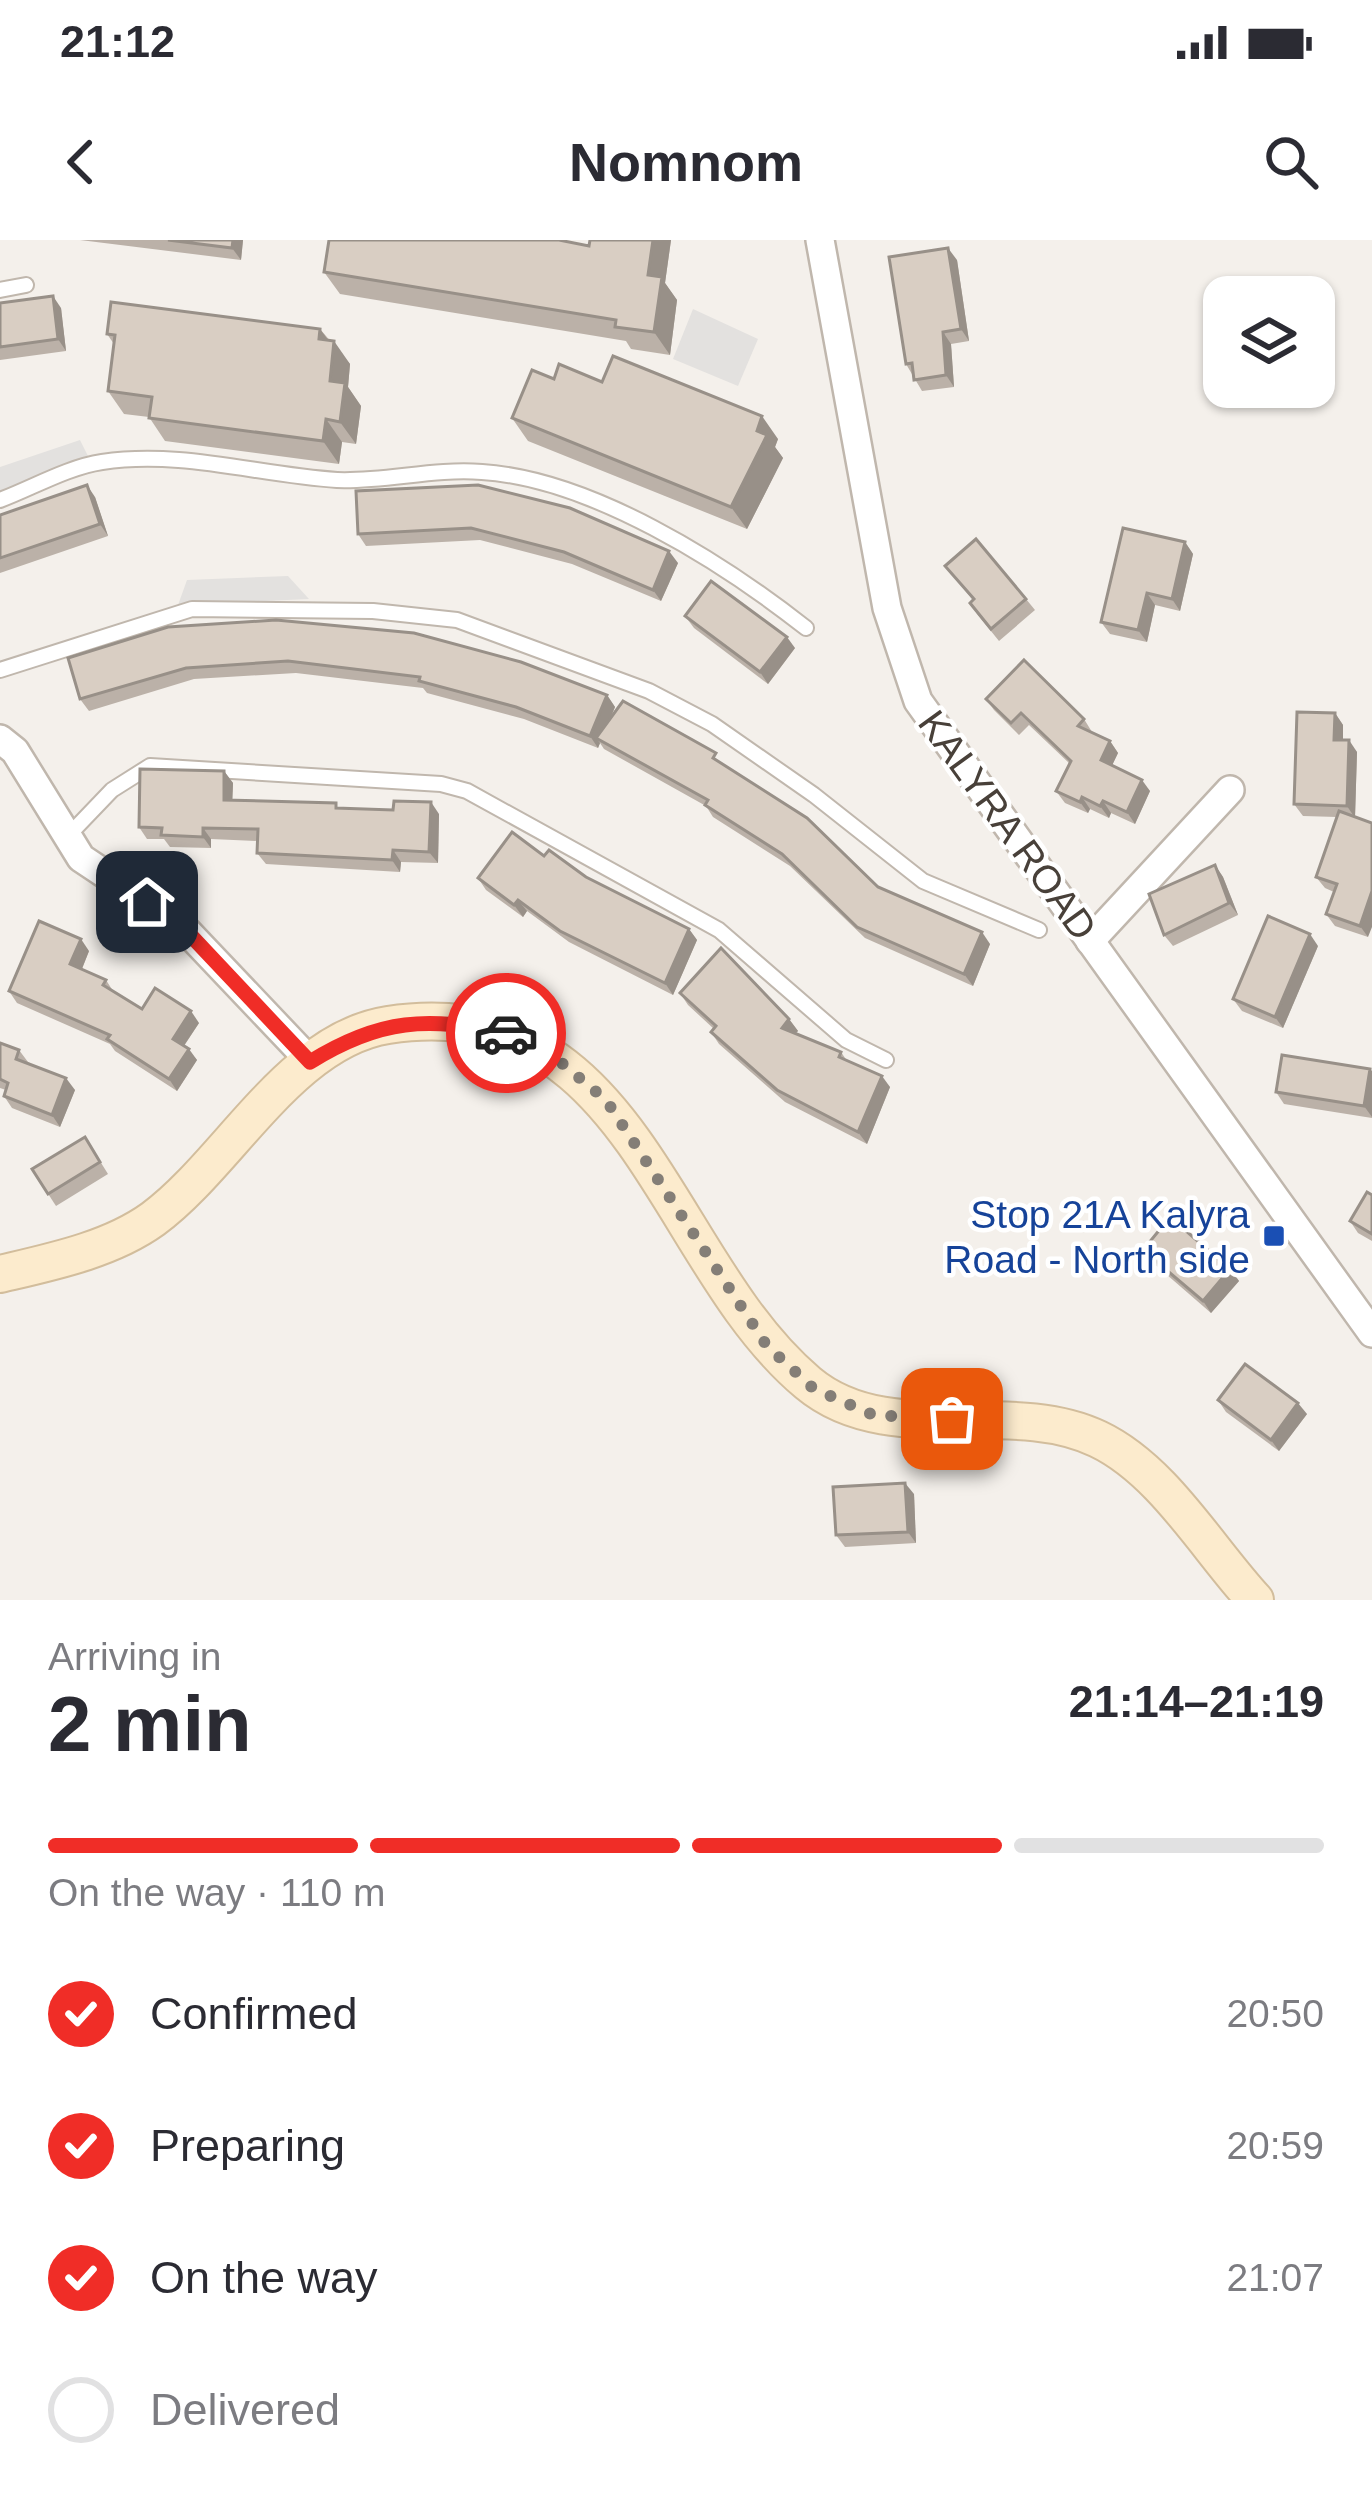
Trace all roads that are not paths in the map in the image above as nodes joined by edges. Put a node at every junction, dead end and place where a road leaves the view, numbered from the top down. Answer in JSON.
{"nodes":[{"id":1,"x":820,"y":240,"type":"edge"},
{"id":2,"x":26,"y":285,"type":"dead end"},
{"id":3,"x":0,"y":290,"type":"edge"},
{"id":4,"x":0,"y":500,"type":"edge"},
{"id":5,"x":806,"y":628,"type":"dead end"},
{"id":6,"x":0,"y":670,"type":"edge"},
{"id":7,"x":0,"y":739,"type":"edge"},
{"id":8,"x":1230,"y":790,"type":"dead end"},
{"id":9,"x":66,"y":838,"type":"junction"},
{"id":10,"x":1039,"y":930,"type":"dead end"},
{"id":11,"x":1090,"y":941,"type":"junction"},
{"id":12,"x":886,"y":1060,"type":"dead end"},
{"id":13,"x":310,"y":1062,"type":"junction"},
{"id":14,"x":0,"y":1274,"type":"edge"},
{"id":15,"x":1372,"y":1333,"type":"edge"},
{"id":16,"x":1255,"y":1600,"type":"edge"}],
"edges":[{"from":1,"to":11,"type":"street","name":"KALYRA ROAD"},
{"from":2,"to":3,"type":"lane"},
{"from":4,"to":5,"type":"lane"},
{"from":6,"to":10,"type":"lane"},
{"from":7,"to":9,"type":"street"},
{"from":8,"to":11,"type":"street"},
{"from":9,"to":12,"type":"lane"},
{"from":9,"to":13,"type":"street"},
{"from":11,"to":15,"type":"street","name":"KALYRA ROAD"},
{"from":13,"to":14,"type":"main road"},
{"from":13,"to":16,"type":"main road"}]}
